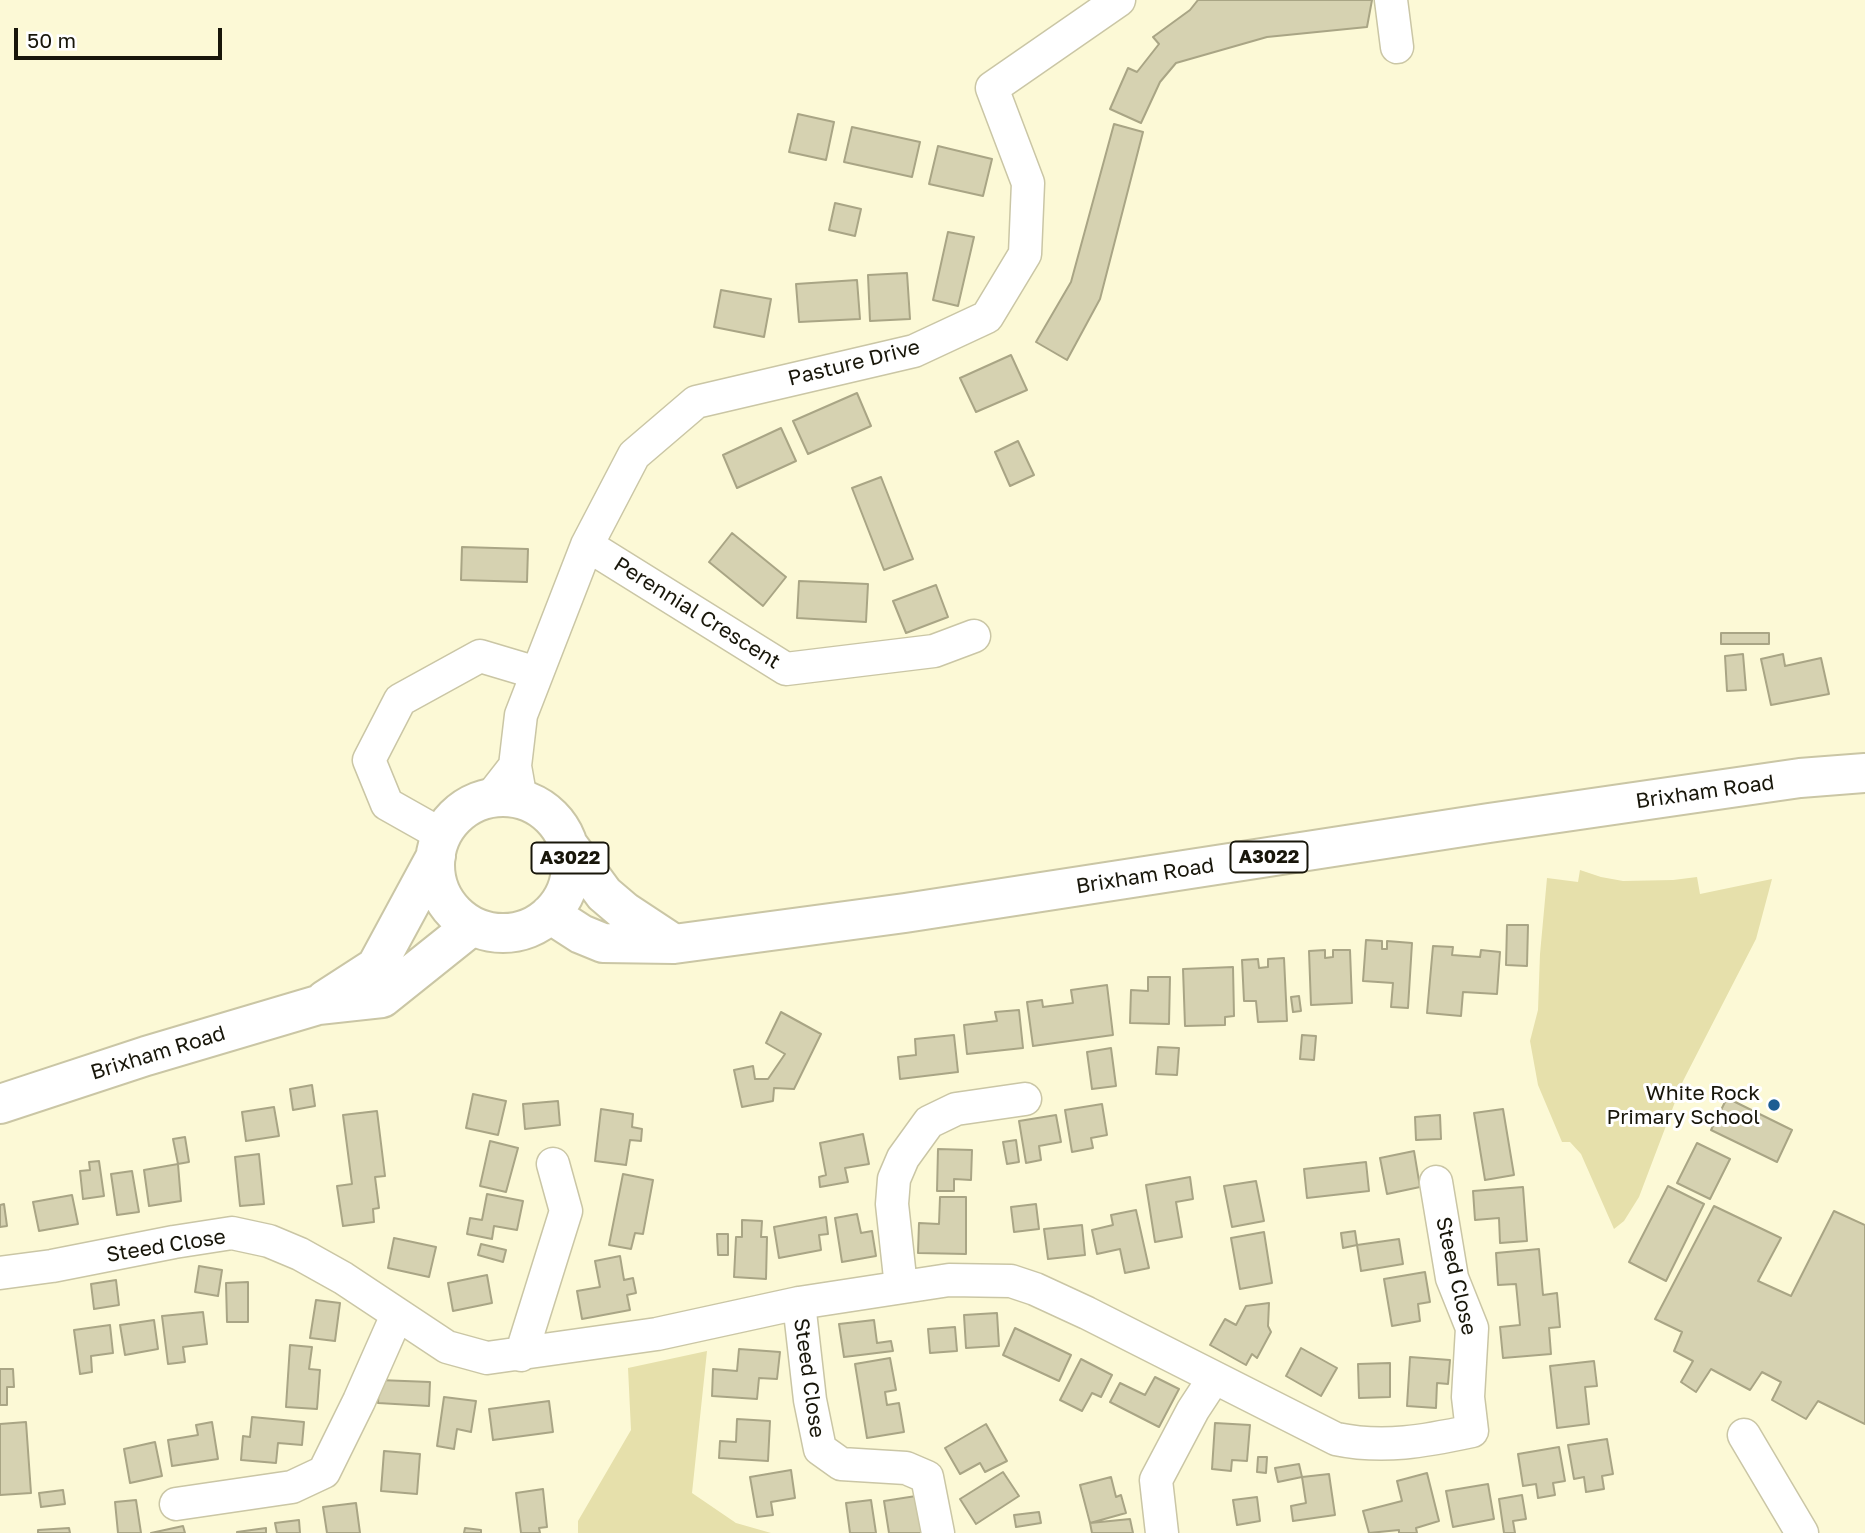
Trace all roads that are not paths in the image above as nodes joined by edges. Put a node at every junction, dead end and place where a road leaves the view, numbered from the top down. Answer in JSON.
{"nodes":[{"id":1,"x":1119,"y":0,"type":"edge"},
{"id":2,"x":1391,"y":0,"type":"edge"},
{"id":3,"x":1397,"y":47,"type":"dead end"},
{"id":4,"x":587,"y":545,"type":"junction"},
{"id":5,"x":974,"y":636,"type":"dead end"},
{"id":6,"x":537,"y":673,"type":"junction"},
{"id":7,"x":1865,"y":773,"type":"edge"},
{"id":8,"x":508,"y":788,"type":"junction"},
{"id":9,"x":439,"y":845,"type":"junction"},
{"id":10,"x":568,"y":845,"type":"junction"},
{"id":11,"x":550,"y":914,"type":"junction"},
{"id":12,"x":472,"y":926,"type":"junction"},
{"id":13,"x":674,"y":944,"type":"junction"},
{"id":14,"x":318,"y":1005,"type":"junction"},
{"id":15,"x":1025,"y":1099,"type":"dead end"},
{"id":16,"x":0,"y":1104,"type":"edge"},
{"id":17,"x":553,"y":1164,"type":"dead end"},
{"id":18,"x":1436,"y":1182,"type":"dead end"},
{"id":19,"x":0,"y":1273,"type":"edge"},
{"id":20,"x":901,"y":1287,"type":"junction"},
{"id":21,"x":799,"y":1303,"type":"junction"},
{"id":22,"x":397,"y":1315,"type":"junction"},
{"id":23,"x":522,"y":1355,"type":"junction"},
{"id":24,"x":1214,"y":1378,"type":"junction"},
{"id":25,"x":1744,"y":1436,"type":"dead end"},
{"id":26,"x":176,"y":1504,"type":"dead end"},
{"id":27,"x":938,"y":1533,"type":"edge"},
{"id":28,"x":1162,"y":1533,"type":"edge"},
{"id":29,"x":1802,"y":1533,"type":"edge"}],
"edges":[{"from":1,"to":4,"type":"street","name":"Pasture Drive"},
{"from":2,"to":3,"type":"street"},
{"from":4,"to":5,"type":"street","name":"Perennial Crescent"},
{"from":4,"to":6,"type":"street","name":"Pasture Drive"},
{"from":6,"to":8,"type":"street","name":"Pasture Drive"},
{"from":6,"to":9,"type":"street"},
{"from":7,"to":13,"type":"main road","name":"Brixham Road","number":"A3022"},
{"from":8,"to":9,"type":"main road","name":"Brixham Road"},
{"from":8,"to":10,"type":"main road","number":"A3022"},
{"from":9,"to":12,"type":"main road"},
{"from":9,"to":14,"type":"main road","name":"Brixham Road"},
{"from":10,"to":11,"type":"main road","number":"A3022"},
{"from":10,"to":13,"type":"main road","number":"A3022"},
{"from":11,"to":12,"type":"main road"},
{"from":11,"to":13,"type":"main road","name":"Brixham Road","number":"A3022"},
{"from":12,"to":14,"type":"main road","name":"Brixham Road"},
{"from":14,"to":16,"type":"main road","name":"Brixham Road"},
{"from":15,"to":20,"type":"street"},
{"from":17,"to":23,"type":"street"},
{"from":18,"to":24,"type":"street","name":"Steed Close"},
{"from":19,"to":22,"type":"street","name":"Steed Close"},
{"from":20,"to":21,"type":"street","name":"Steed Close"},
{"from":20,"to":24,"type":"street","name":"Steed Close"},
{"from":21,"to":23,"type":"street","name":"Steed Close"},
{"from":21,"to":27,"type":"street","name":"Steed Close"},
{"from":22,"to":23,"type":"street","name":"Steed Close"},
{"from":22,"to":26,"type":"street"},
{"from":24,"to":28,"type":"street"},
{"from":25,"to":29,"type":"street"}]}
